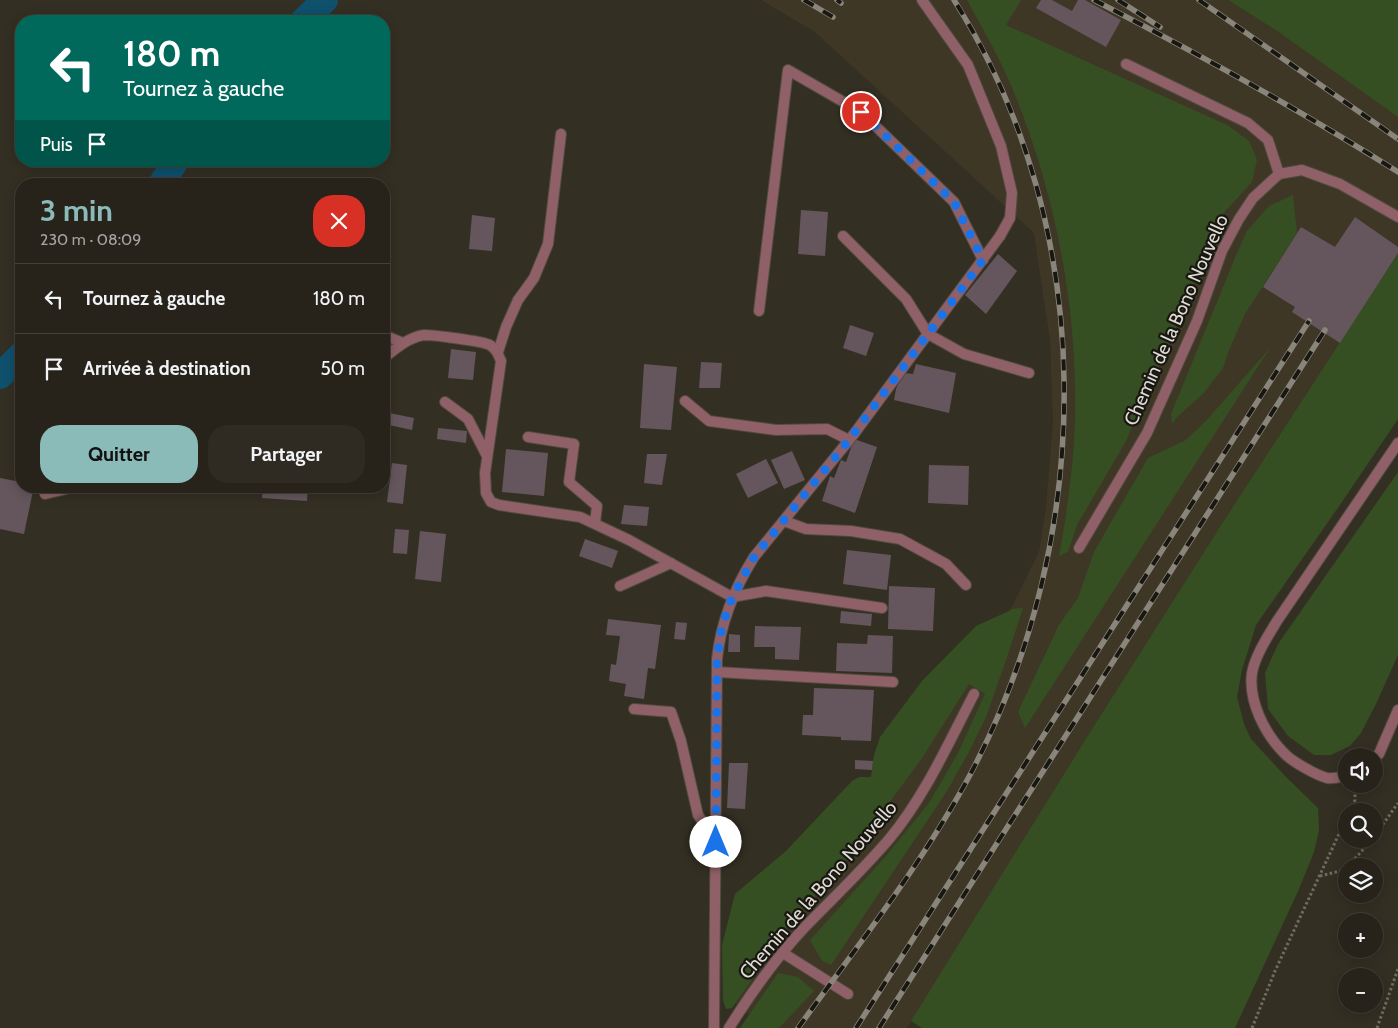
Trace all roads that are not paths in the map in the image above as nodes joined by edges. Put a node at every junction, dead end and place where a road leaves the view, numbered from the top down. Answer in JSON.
{"nodes":[{"id":1,"x":922,"y":0,"type":"edge"},
{"id":2,"x":1126,"y":64,"type":"dead end"},
{"id":3,"x":561,"y":134,"type":"dead end"},
{"id":4,"x":1279,"y":174,"type":"junction"},
{"id":5,"x":1398,"y":217,"type":"edge"},
{"id":6,"x":844,"y":236,"type":"dead end"},
{"id":7,"x":983,"y":260,"type":"junction"},
{"id":8,"x":759,"y":311,"type":"dead end"},
{"id":9,"x":928,"y":334,"type":"junction"},
{"id":10,"x":390,"y":338,"type":"edge"},
{"id":11,"x":403,"y":343,"type":"junction"},
{"id":12,"x":498,"y":352,"type":"junction"},
{"id":13,"x":390,"y":353,"type":"edge"},
{"id":14,"x":1029,"y":373,"type":"dead end"},
{"id":15,"x":685,"y":401,"type":"dead end"},
{"id":16,"x":445,"y":402,"type":"dead end"},
{"id":17,"x":528,"y":437,"type":"dead end"},
{"id":18,"x":849,"y":440,"type":"junction"},
{"id":19,"x":1398,"y":443,"type":"edge"},
{"id":20,"x":487,"y":456,"type":"junction"},
{"id":21,"x":49,"y":493,"type":"edge"},
{"id":22,"x":45,"y":494,"type":"dead end"},
{"id":23,"x":784,"y":521,"type":"junction"},
{"id":24,"x":595,"y":523,"type":"junction"},
{"id":25,"x":1079,"y":548,"type":"dead end"},
{"id":26,"x":671,"y":563,"type":"junction"},
{"id":27,"x":620,"y":586,"type":"dead end"},
{"id":28,"x":966,"y":586,"type":"dead end"},
{"id":29,"x":732,"y":598,"type":"junction"},
{"id":30,"x":882,"y":608,"type":"dead end"},
{"id":31,"x":717,"y":672,"type":"junction"},
{"id":32,"x":893,"y":682,"type":"dead end"},
{"id":33,"x":974,"y":694,"type":"dead end"},
{"id":34,"x":634,"y":709,"type":"dead end"},
{"id":35,"x":1398,"y":710,"type":"edge"},
{"id":36,"x":1381,"y":748,"type":"edge"},
{"id":37,"x":1338,"y":777,"type":"edge"},
{"id":38,"x":716,"y":842,"type":"junction"},
{"id":39,"x":783,"y":953,"type":"junction"},
{"id":40,"x":848,"y":994,"type":"dead end"},
{"id":41,"x":714,"y":1028,"type":"edge"},
{"id":42,"x":729,"y":1028,"type":"edge"}],
"edges":[{"from":1,"to":7,"type":"street"},
{"from":2,"to":4,"type":"street"},
{"from":3,"to":12,"type":"street"},
{"from":4,"to":5,"type":"street"},
{"from":4,"to":25,"type":"street","name":"Chemin de la Bono Nouvello"},
{"from":6,"to":9,"type":"street"},
{"from":7,"to":8,"type":"street"},
{"from":7,"to":9,"type":"street"},
{"from":9,"to":14,"type":"street"},
{"from":9,"to":18,"type":"street"},
{"from":10,"to":11,"type":"street"},
{"from":11,"to":12,"type":"street"},
{"from":11,"to":13,"type":"street"},
{"from":12,"to":20,"type":"street"},
{"from":15,"to":18,"type":"street"},
{"from":16,"to":20,"type":"street"},
{"from":17,"to":24,"type":"street"},
{"from":18,"to":23,"type":"street"},
{"from":19,"to":37,"type":"street"},
{"from":20,"to":24,"type":"street"},
{"from":21,"to":22,"type":"street"},
{"from":23,"to":28,"type":"street"},
{"from":23,"to":29,"type":"street"},
{"from":24,"to":26,"type":"street"},
{"from":26,"to":27,"type":"street"},
{"from":26,"to":29,"type":"street"},
{"from":29,"to":30,"type":"street"},
{"from":29,"to":31,"type":"street"},
{"from":31,"to":32,"type":"street"},
{"from":31,"to":38,"type":"street"},
{"from":33,"to":39,"type":"street","name":"Chemin de la Bono Nouvello"},
{"from":34,"to":38,"type":"street"},
{"from":35,"to":36,"type":"street"},
{"from":38,"to":41,"type":"street"},
{"from":39,"to":40,"type":"street"},
{"from":39,"to":42,"type":"street","name":"Chemin de la Bono Nouvello"}]}
